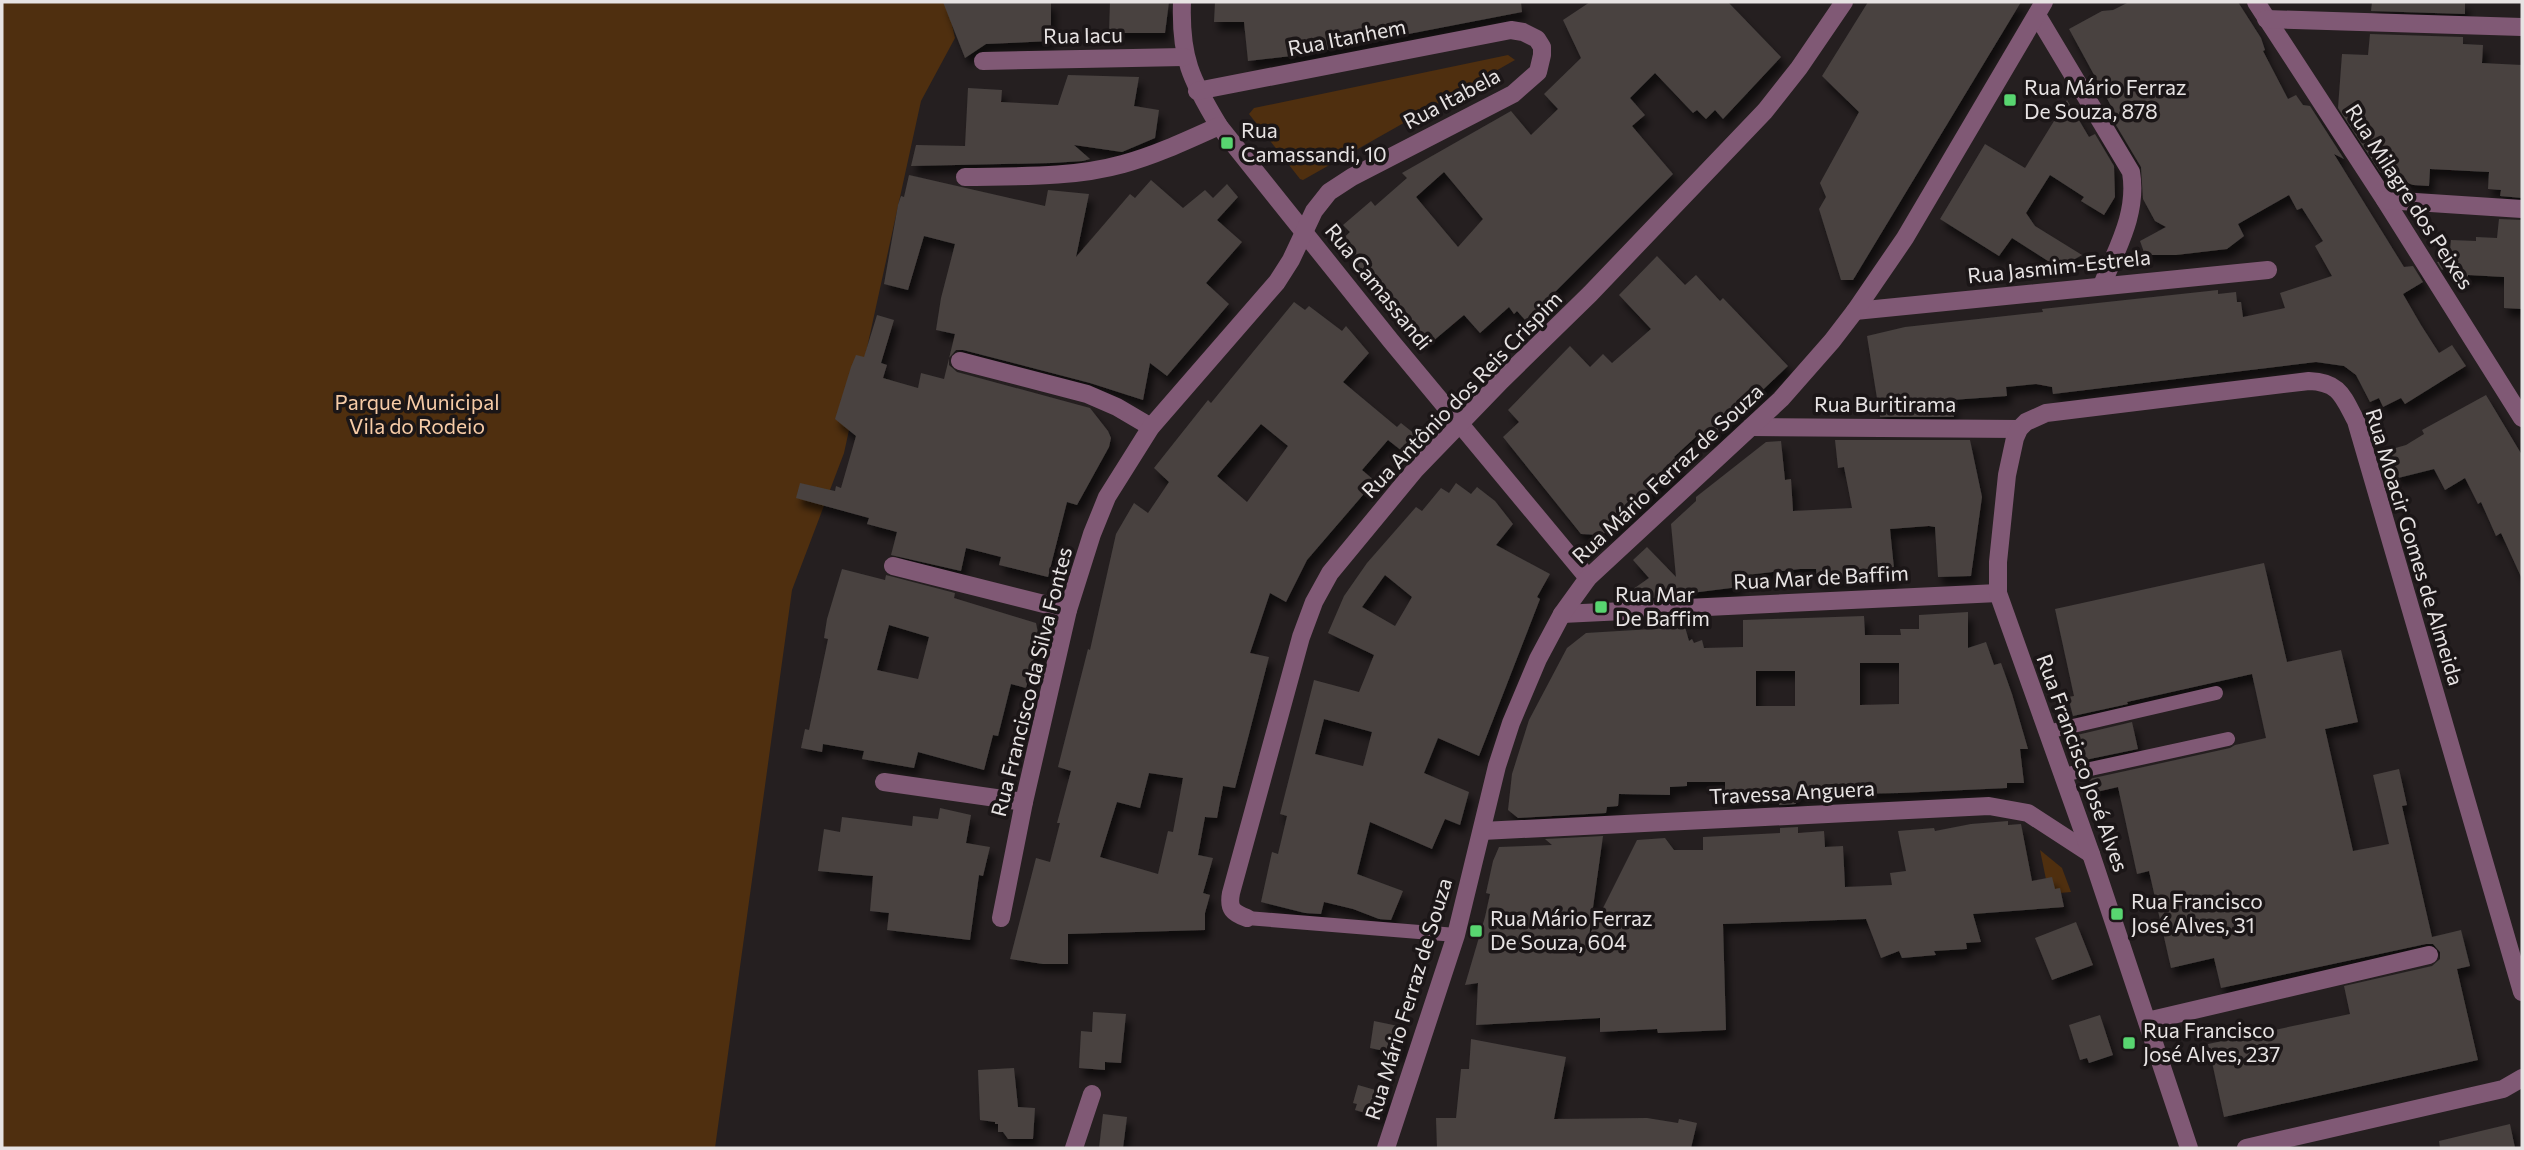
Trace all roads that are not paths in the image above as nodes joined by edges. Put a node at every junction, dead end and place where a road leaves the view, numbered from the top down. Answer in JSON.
{"nodes":[{"id":1,"x":1182,"y":2,"type":"edge"},
{"id":2,"x":1844,"y":2,"type":"edge"},
{"id":3,"x":2256,"y":2,"type":"edge"},
{"id":4,"x":2041,"y":9,"type":"edge"},
{"id":5,"x":2266,"y":19,"type":"junction"},
{"id":6,"x":2522,"y":27,"type":"edge"},
{"id":7,"x":1542,"y":47,"type":"joint"},
{"id":8,"x":1184,"y":57,"type":"junction"},
{"id":9,"x":983,"y":61,"type":"dead end"},
{"id":10,"x":1197,"y":91,"type":"junction"},
{"id":11,"x":1219,"y":126,"type":"junction"},
{"id":12,"x":965,"y":177,"type":"dead end"},
{"id":13,"x":2385,"y":200,"type":"junction"},
{"id":14,"x":2522,"y":209,"type":"edge"},
{"id":15,"x":1303,"y":230,"type":"junction"},
{"id":16,"x":2268,"y":270,"type":"dead end"},
{"id":17,"x":2102,"y":285,"type":"junction"},
{"id":18,"x":1856,"y":311,"type":"junction"},
{"id":19,"x":960,"y":361,"type":"dead end"},
{"id":20,"x":2504,"y":386,"type":"junction"},
{"id":21,"x":2522,"y":387,"type":"edge"},
{"id":22,"x":2522,"y":418,"type":"edge"},
{"id":23,"x":1460,"y":424,"type":"junction"},
{"id":24,"x":1151,"y":427,"type":"junction"},
{"id":25,"x":1751,"y":427,"type":"junction"},
{"id":26,"x":2019,"y":429,"type":"junction"},
{"id":27,"x":893,"y":566,"type":"dead end"},
{"id":28,"x":1588,"y":578,"type":"junction"},
{"id":29,"x":1998,"y":593,"type":"junction"},
{"id":30,"x":1068,"y":610,"type":"junction"},
{"id":31,"x":1562,"y":614,"type":"junction"},
{"id":32,"x":2216,"y":693,"type":"dead end"},
{"id":33,"x":2047,"y":732,"type":"junction"},
{"id":34,"x":2228,"y":739,"type":"dead end"},
{"id":35,"x":2063,"y":775,"type":"junction"},
{"id":36,"x":884,"y":782,"type":"dead end"},
{"id":37,"x":1024,"y":802,"type":"junction"},
{"id":38,"x":1482,"y":831,"type":"junction"},
{"id":39,"x":2091,"y":854,"type":"junction"},
{"id":40,"x":1002,"y":918,"type":"dead end"},
{"id":41,"x":1247,"y":918,"type":"joint"},
{"id":42,"x":1456,"y":935,"type":"junction"},
{"id":43,"x":2429,"y":955,"type":"dead end"},
{"id":44,"x":2522,"y":992,"type":"edge"},
{"id":45,"x":2147,"y":1021,"type":"junction"},
{"id":46,"x":2522,"y":1078,"type":"edge"},
{"id":47,"x":1092,"y":1094,"type":"dead end"},
{"id":48,"x":1074,"y":1148,"type":"edge"},
{"id":49,"x":1386,"y":1148,"type":"edge"},
{"id":50,"x":2189,"y":1148,"type":"edge"},
{"id":51,"x":2246,"y":1148,"type":"edge"}],
"edges":[{"from":1,"to":8,"type":"street","name":"Rua Camassandi"},
{"from":2,"to":23,"type":"street","name":"Rua Antônio dos Reis Crispim"},
{"from":3,"to":5,"type":"street","name":"Rua Milagre dos Peixes"},
{"from":4,"to":17,"type":"street"},
{"from":4,"to":18,"type":"street","name":"Rua Mário Ferraz de Souza"},
{"from":5,"to":6,"type":"street"},
{"from":5,"to":13,"type":"street","name":"Rua Milagre dos Peixes"},
{"from":7,"to":10,"type":"street","name":"Rua Itanhem"},
{"from":7,"to":15,"type":"street","name":"Rua Itabela"},
{"from":8,"to":9,"type":"street","name":"Rua Iacu"},
{"from":8,"to":10,"type":"street","name":"Rua Camassandi"},
{"from":10,"to":11,"type":"street","name":"Rua Camassandi"},
{"from":11,"to":12,"type":"street"},
{"from":11,"to":15,"type":"street","name":"Rua Camassandi"},
{"from":13,"to":14,"type":"street"},
{"from":13,"to":20,"type":"street","name":"Rua Milagre dos Peixes"},
{"from":15,"to":23,"type":"street","name":"Rua Camassandi"},
{"from":15,"to":24,"type":"street","name":"Rua Francisco da Silva Fontes"},
{"from":16,"to":17,"type":"street","name":"Rua Jasmim-Estrela"},
{"from":17,"to":18,"type":"street","name":"Rua Jasmim-Estrela"},
{"from":18,"to":25,"type":"street","name":"Rua Mário Ferraz de Souza"},
{"from":19,"to":24,"type":"street"},
{"from":20,"to":21,"type":"street"},
{"from":20,"to":22,"type":"street","name":"Rua Milagre dos Peixes"},
{"from":23,"to":28,"type":"street","name":"Rua Camassandi"},
{"from":23,"to":41,"type":"street","name":"Rua Antônio dos Reis Crispim"},
{"from":24,"to":30,"type":"street","name":"Rua Francisco da Silva Fontes"},
{"from":25,"to":26,"type":"street","name":"Rua Buritirama"},
{"from":25,"to":28,"type":"street","name":"Rua Mário Ferraz de Souza"},
{"from":26,"to":29,"type":"street"},
{"from":26,"to":44,"type":"street","name":"Rua Moacir Gomes de Almeida"},
{"from":27,"to":30,"type":"street"},
{"from":28,"to":31,"type":"street","name":"Rua Mário Ferraz de Souza"},
{"from":29,"to":31,"type":"street","name":"Rua Mar de Baffim"},
{"from":29,"to":33,"type":"street","name":"Rua Francisco José Alves"},
{"from":30,"to":37,"type":"street","name":"Rua Francisco da Silva Fontes"},
{"from":31,"to":38,"type":"street","name":"Rua Mário Ferraz de Souza"},
{"from":32,"to":33,"type":"lane"},
{"from":33,"to":35,"type":"street","name":"Rua Francisco José Alves"},
{"from":34,"to":35,"type":"lane"},
{"from":35,"to":39,"type":"street","name":"Rua Francisco José Alves"},
{"from":36,"to":37,"type":"street"},
{"from":37,"to":40,"type":"street","name":"Rua Francisco da Silva Fontes"},
{"from":38,"to":39,"type":"street","name":"Travessa Anguera"},
{"from":38,"to":42,"type":"street","name":"Rua Mário Ferraz de Souza"},
{"from":39,"to":45,"type":"street","name":"Rua Francisco José Alves"},
{"from":41,"to":42,"type":"lane"},
{"from":42,"to":49,"type":"street","name":"Rua Mário Ferraz de Souza"},
{"from":43,"to":45,"type":"street"},
{"from":45,"to":50,"type":"street","name":"Rua Francisco José Alves"},
{"from":46,"to":51,"type":"street"},
{"from":47,"to":48,"type":"street"}]}
